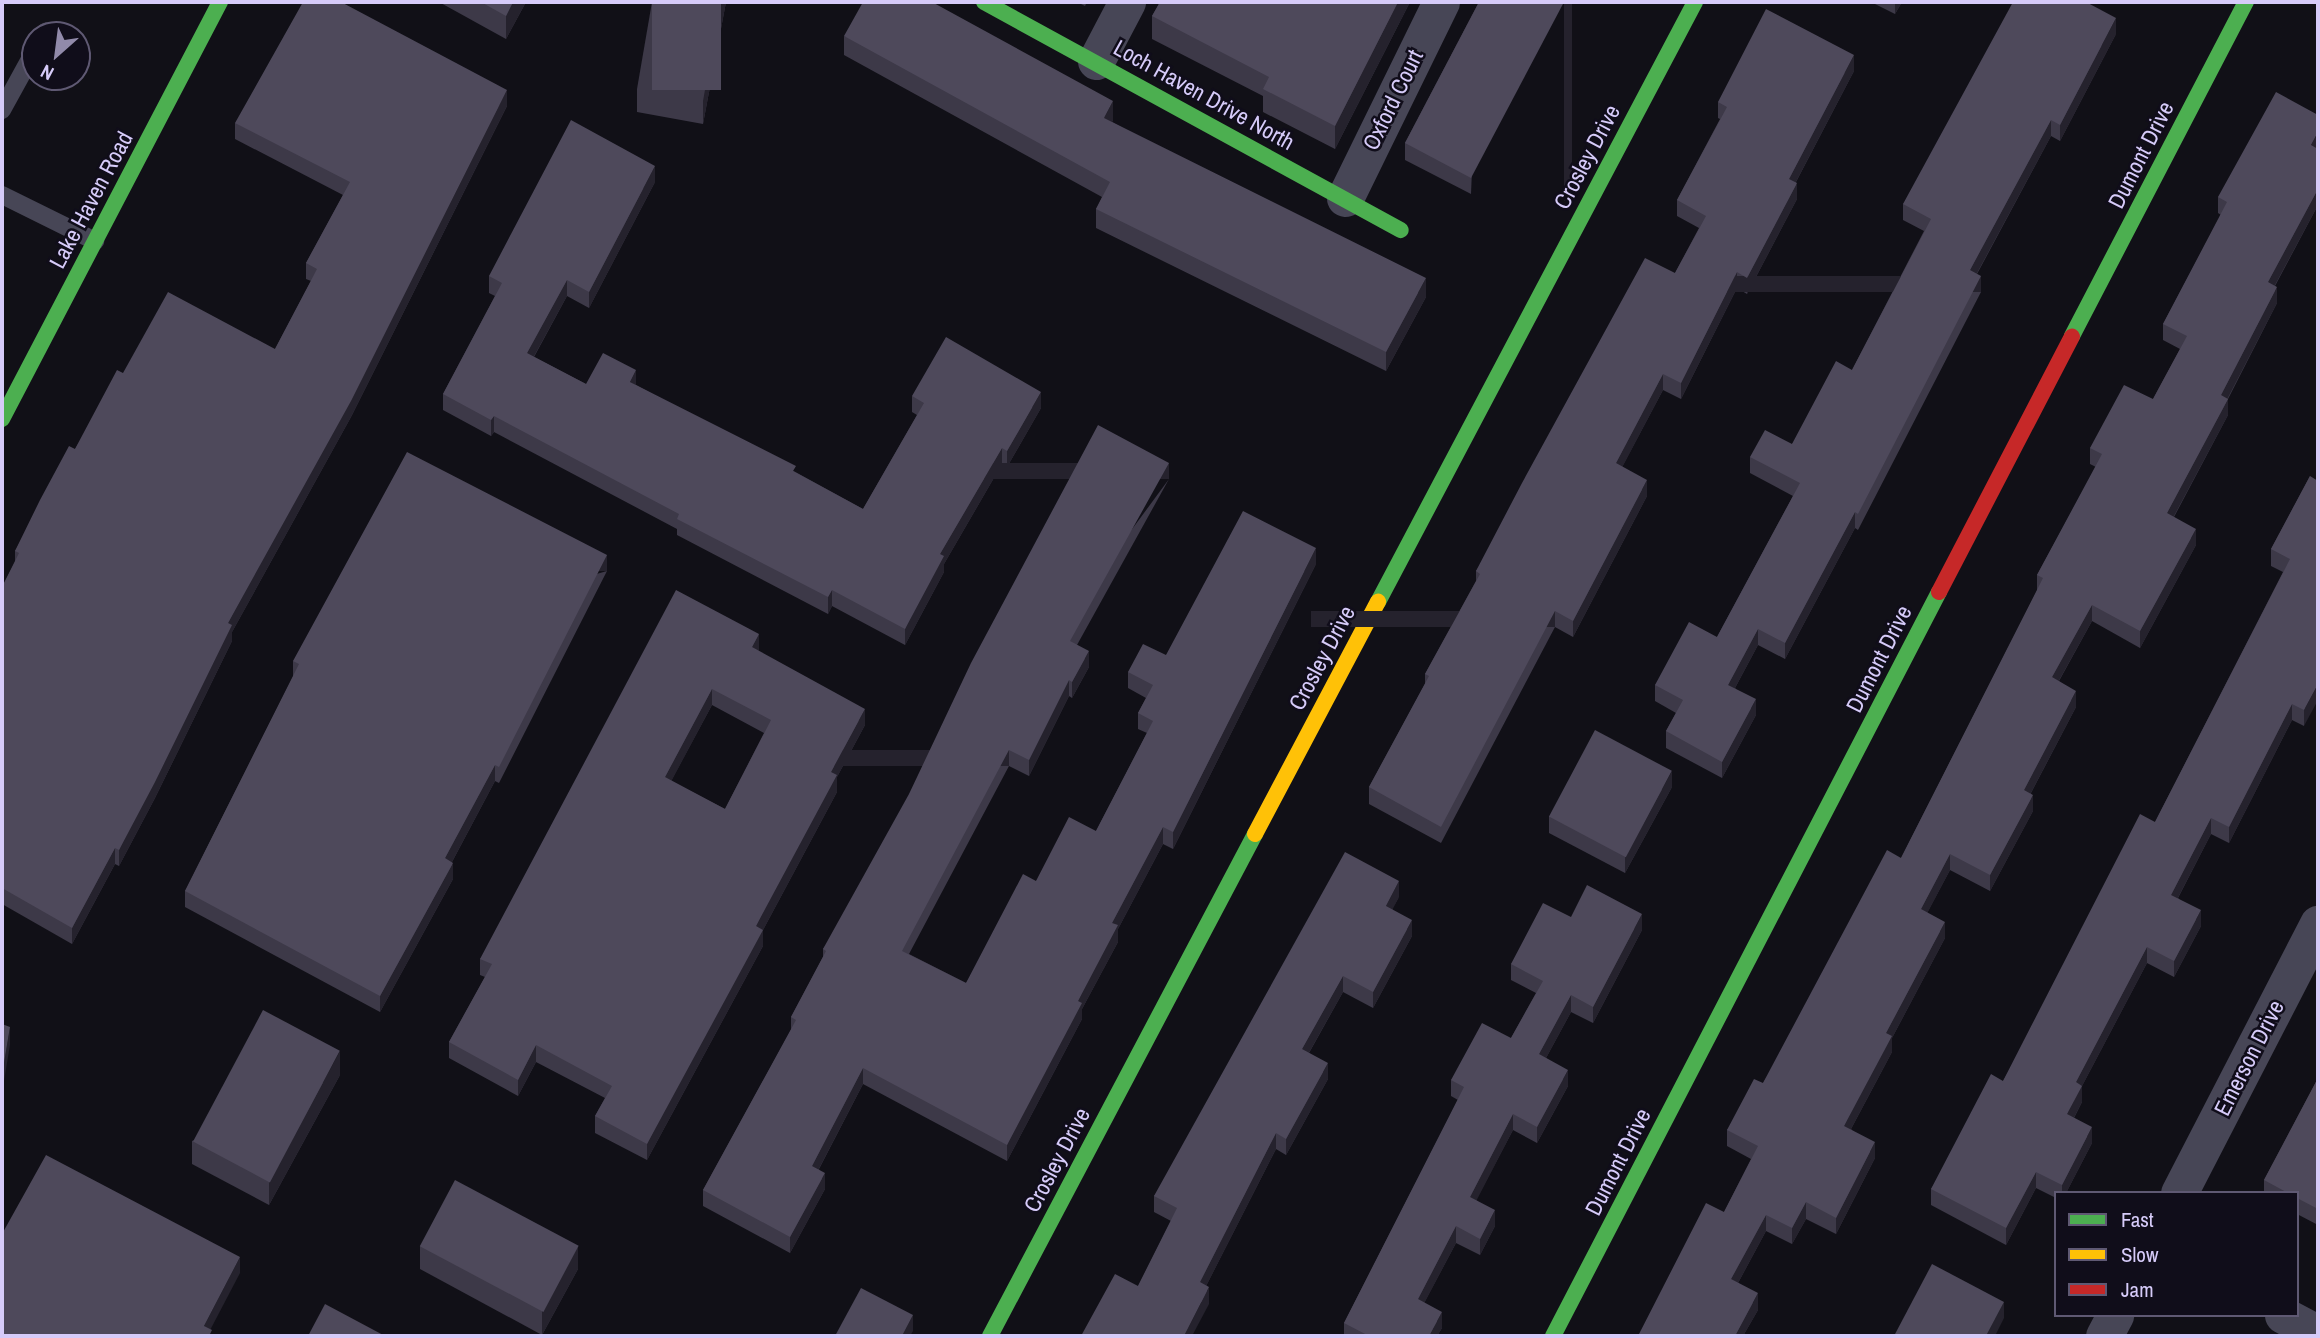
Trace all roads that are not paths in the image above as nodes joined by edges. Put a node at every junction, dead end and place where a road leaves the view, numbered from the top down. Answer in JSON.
{"nodes":[{"id":1,"x":220,"y":2,"type":"edge"},
{"id":2,"x":984,"y":2,"type":"edge"},
{"id":3,"x":1127,"y":2,"type":"edge"},
{"id":4,"x":1441,"y":2,"type":"edge"},
{"id":5,"x":1695,"y":2,"type":"edge"},
{"id":6,"x":2246,"y":2,"type":"edge"},
{"id":7,"x":1096,"y":61,"type":"junction"},
{"id":8,"x":21,"y":75,"type":"edge"},
{"id":9,"x":2,"y":110,"type":"edge"},
{"id":10,"x":2,"y":195,"type":"edge"},
{"id":11,"x":1345,"y":198,"type":"junction"},
{"id":12,"x":1401,"y":230,"type":"dead end"},
{"id":13,"x":94,"y":241,"type":"junction"},
{"id":14,"x":2,"y":419,"type":"edge"},
{"id":15,"x":2318,"y":924,"type":"edge"},
{"id":16,"x":2180,"y":1191,"type":"edge"},
{"id":17,"x":2114,"y":1317,"type":"edge"},
{"id":18,"x":2287,"y":1317,"type":"edge"},
{"id":19,"x":2318,"y":1334,"type":"edge"},
{"id":20,"x":990,"y":1336,"type":"edge"},
{"id":21,"x":1553,"y":1336,"type":"edge"},
{"id":22,"x":2104,"y":1336,"type":"edge"}],
"edges":[{"from":1,"to":13,"type":"street","name":"Lake Haven Road"},
{"from":2,"to":7,"type":"street","name":"Loch Haven Drive North"},
{"from":3,"to":7,"type":"street"},
{"from":4,"to":11,"type":"street","name":"Oxford Court"},
{"from":5,"to":20,"type":"street","name":"Crosley Drive"},
{"from":6,"to":21,"type":"street","name":"Dumont Drive"},
{"from":7,"to":11,"type":"street","name":"Loch Haven Drive North"},
{"from":8,"to":9,"type":"lane"},
{"from":10,"to":13,"type":"lane"},
{"from":11,"to":12,"type":"street","name":"Loch Haven Drive North"},
{"from":13,"to":14,"type":"street","name":"Lake Haven Road"},
{"from":15,"to":16,"type":"street","name":"Emerson Drive"},
{"from":17,"to":22,"type":"street"},
{"from":18,"to":19,"type":"street"}]}
